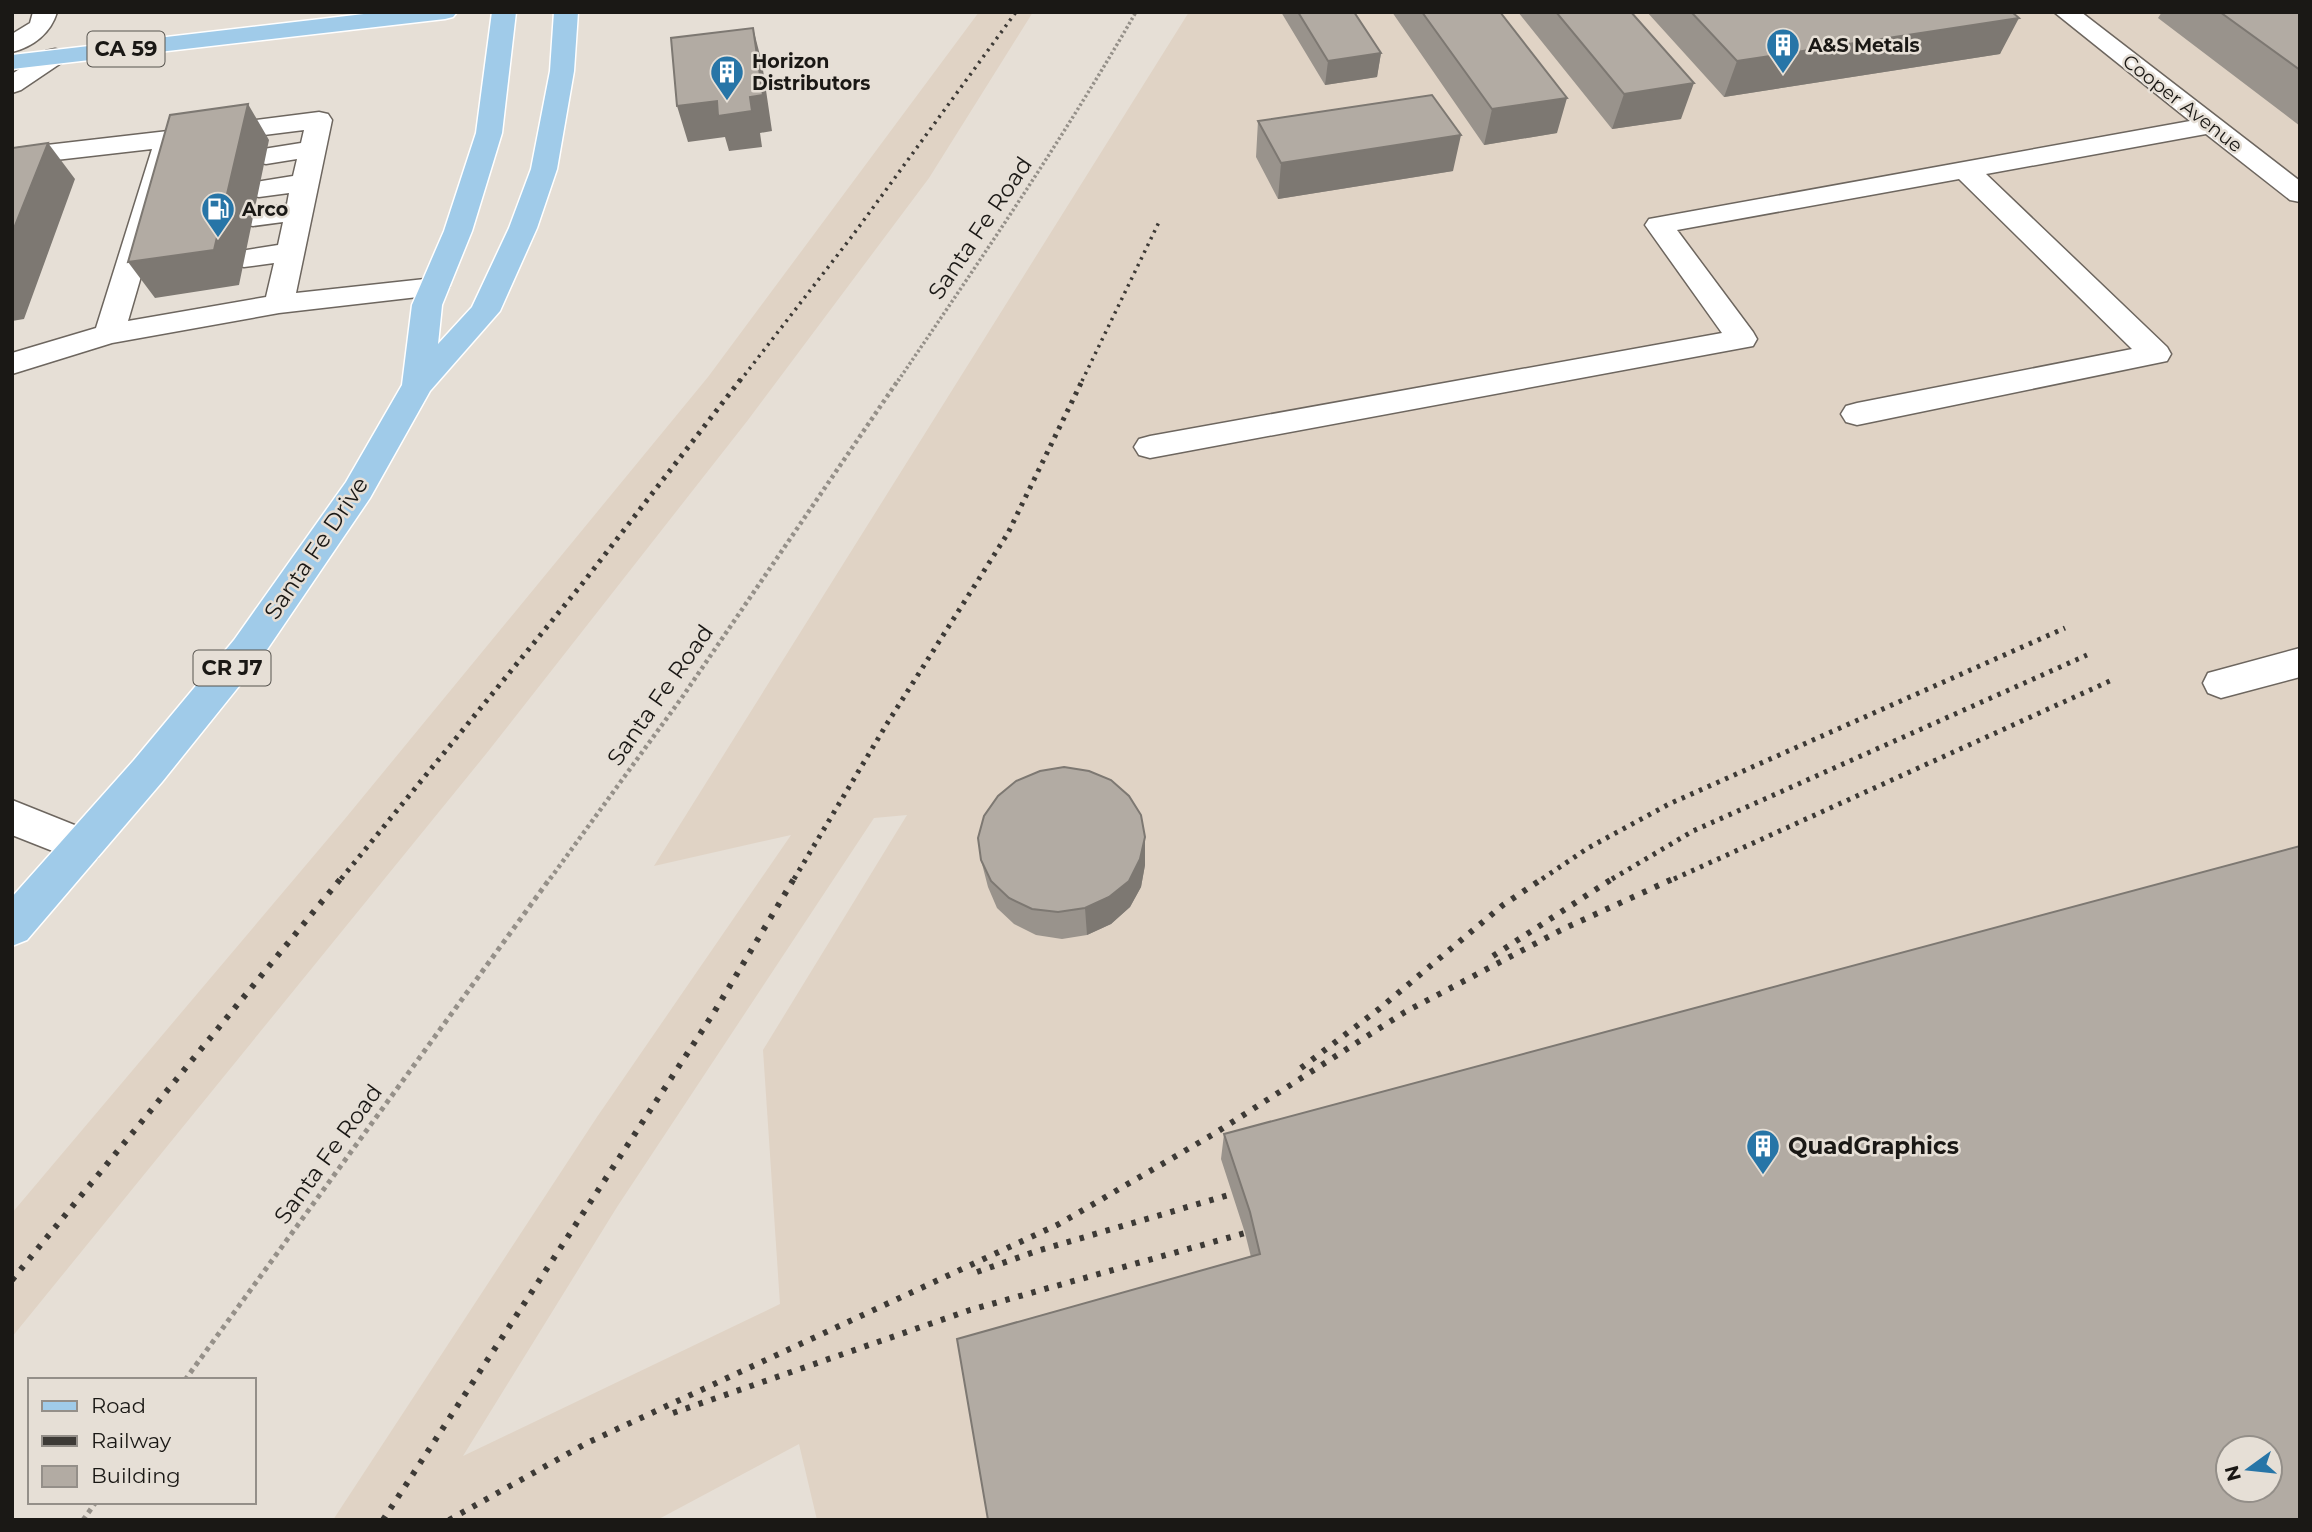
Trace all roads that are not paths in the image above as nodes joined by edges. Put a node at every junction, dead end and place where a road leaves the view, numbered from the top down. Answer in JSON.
{"nodes":[{"id":1,"x":445,"y":12,"type":"edge"},
{"id":2,"x":504,"y":12,"type":"edge"},
{"id":3,"x":566,"y":12,"type":"edge"},
{"id":4,"x":2066,"y":12,"type":"edge"},
{"id":5,"x":43,"y":19,"type":"edge"},
{"id":6,"x":12,"y":45,"type":"edge"},
{"id":7,"x":67,"y":55,"type":"junction"},
{"id":8,"x":12,"y":62,"type":"edge"},
{"id":9,"x":12,"y":85,"type":"edge"},
{"id":10,"x":2210,"y":125,"type":"junction"},
{"id":11,"x":168,"y":138,"type":"junction"},
{"id":12,"x":312,"y":149,"type":"junction"},
{"id":13,"x":266,"y":156,"type":"dead end"},
{"id":14,"x":12,"y":157,"type":"edge"},
{"id":15,"x":189,"y":166,"type":"edge"},
{"id":16,"x":1966,"y":170,"type":"junction"},
{"id":17,"x":159,"y":171,"type":"junction"},
{"id":18,"x":305,"y":183,"type":"junction"},
{"id":19,"x":259,"y":189,"type":"dead end"},
{"id":20,"x":2300,"y":194,"type":"edge"},
{"id":21,"x":181,"y":199,"type":"edge"},
{"id":22,"x":149,"y":204,"type":"junction"},
{"id":23,"x":299,"y":211,"type":"junction"},
{"id":24,"x":253,"y":218,"type":"dead end"},
{"id":25,"x":173,"y":230,"type":"edge"},
{"id":26,"x":139,"y":235,"type":"junction"},
{"id":27,"x":290,"y":252,"type":"junction"},
{"id":28,"x":244,"y":258,"type":"dead end"},
{"id":29,"x":434,"y":287,"type":"junction"},
{"id":30,"x":279,"y":304,"type":"junction"},
{"id":31,"x":109,"y":334,"type":"junction"},
{"id":32,"x":12,"y":364,"type":"edge"},
{"id":33,"x":418,"y":385,"type":"junction"},
{"id":34,"x":1857,"y":414,"type":"dead end"},
{"id":35,"x":1150,"y":447,"type":"dead end"},
{"id":36,"x":2300,"y":662,"type":"edge"},
{"id":37,"x":2221,"y":683,"type":"dead end"},
{"id":38,"x":12,"y":817,"type":"edge"},
{"id":39,"x":83,"y":846,"type":"junction"},
{"id":40,"x":12,"y":927,"type":"edge"}],
"edges":[{"from":1,"to":7,"type":"main road","number":"CA 59"},
{"from":2,"to":29,"type":"main road","name":"Santa Fe Drive","number":"CR J7"},
{"from":3,"to":33,"type":"main road","name":"Santa Fe Drive","number":"CR J7"},
{"from":4,"to":10,"type":"street","name":"Cooper Avenue"},
{"from":5,"to":6,"type":"street"},
{"from":5,"to":7,"type":"street"},
{"from":7,"to":8,"type":"main road","number":"CA 59"},
{"from":7,"to":9,"type":"street"},
{"from":10,"to":16,"type":"street"},
{"from":10,"to":20,"type":"street","name":"Cooper Avenue"},
{"from":11,"to":12,"type":"street"},
{"from":11,"to":14,"type":"street"},
{"from":11,"to":17,"type":"street"},
{"from":12,"to":13,"type":"street"},
{"from":12,"to":18,"type":"street"},
{"from":15,"to":17,"type":"street"},
{"from":16,"to":34,"type":"street"},
{"from":16,"to":35,"type":"street"},
{"from":17,"to":22,"type":"street"},
{"from":18,"to":19,"type":"street"},
{"from":18,"to":23,"type":"street"},
{"from":21,"to":22,"type":"street"},
{"from":22,"to":26,"type":"street"},
{"from":23,"to":24,"type":"street"},
{"from":23,"to":27,"type":"street"},
{"from":25,"to":26,"type":"street"},
{"from":26,"to":31,"type":"street"},
{"from":27,"to":28,"type":"street"},
{"from":27,"to":30,"type":"street"},
{"from":29,"to":30,"type":"street"},
{"from":29,"to":33,"type":"main road","name":"Santa Fe Drive","number":"CR J7"},
{"from":30,"to":31,"type":"street"},
{"from":31,"to":32,"type":"street"},
{"from":33,"to":39,"type":"main road","name":"Santa Fe Drive","number":"CR J7"},
{"from":36,"to":37,"type":"street"},
{"from":38,"to":39,"type":"street"},
{"from":39,"to":40,"type":"main road","name":"Santa Fe Drive","number":"CR J7"}]}
